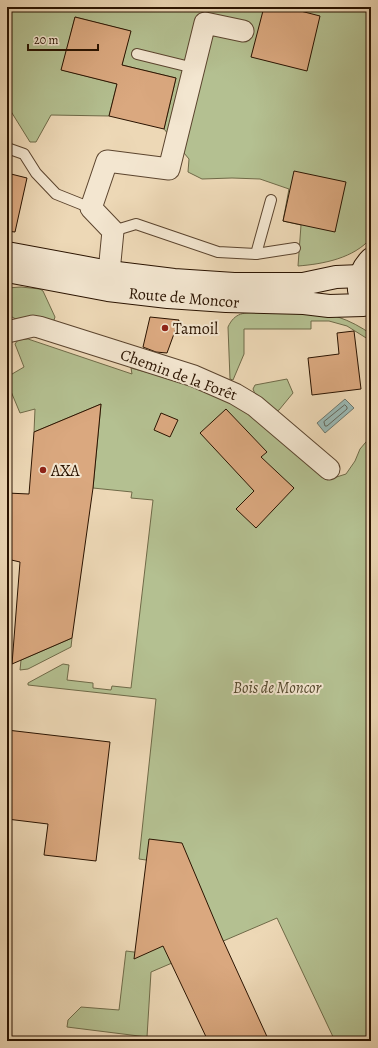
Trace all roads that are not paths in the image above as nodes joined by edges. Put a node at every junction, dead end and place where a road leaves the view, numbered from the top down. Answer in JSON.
{"nodes":[{"id":1,"x":244,"y":31,"type":"dead end"},
{"id":2,"x":137,"y":54,"type":"dead end"},
{"id":3,"x":194,"y":68,"type":"junction"},
{"id":4,"x":7,"y":148,"type":"edge"},
{"id":5,"x":271,"y":200,"type":"dead end"},
{"id":6,"x":91,"y":208,"type":"junction"},
{"id":7,"x":112,"y":231,"type":"junction"},
{"id":8,"x":295,"y":248,"type":"dead end"},
{"id":9,"x":7,"y":253,"type":"edge"},
{"id":10,"x":256,"y":254,"type":"junction"},
{"id":11,"x":366,"y":267,"type":"edge"},
{"id":12,"x":109,"y":272,"type":"junction"},
{"id":13,"x":10,"y":274,"type":"edge"},
{"id":14,"x":367,"y":310,"type":"edge"},
{"id":15,"x":7,"y":332,"type":"edge"},
{"id":16,"x":329,"y":469,"type":"dead end"}],
"edges":[{"from":1,"to":3,"type":"street"},
{"from":2,"to":3,"type":"lane"},
{"from":3,"to":6,"type":"street"},
{"from":4,"to":6,"type":"lane"},
{"from":5,"to":10,"type":"lane"},
{"from":6,"to":7,"type":"street"},
{"from":7,"to":10,"type":"lane"},
{"from":7,"to":12,"type":"street","name":"Route de Moncor"},
{"from":8,"to":10,"type":"lane"},
{"from":9,"to":12,"type":"main road","name":"Route de Moncor"},
{"from":11,"to":12,"type":"main road","name":"Route de Moncor"},
{"from":11,"to":14,"type":"main road"},
{"from":13,"to":14,"type":"main road","name":"Route de Moncor"},
{"from":15,"to":16,"type":"street","name":"Chemin de la Forêt"}]}
